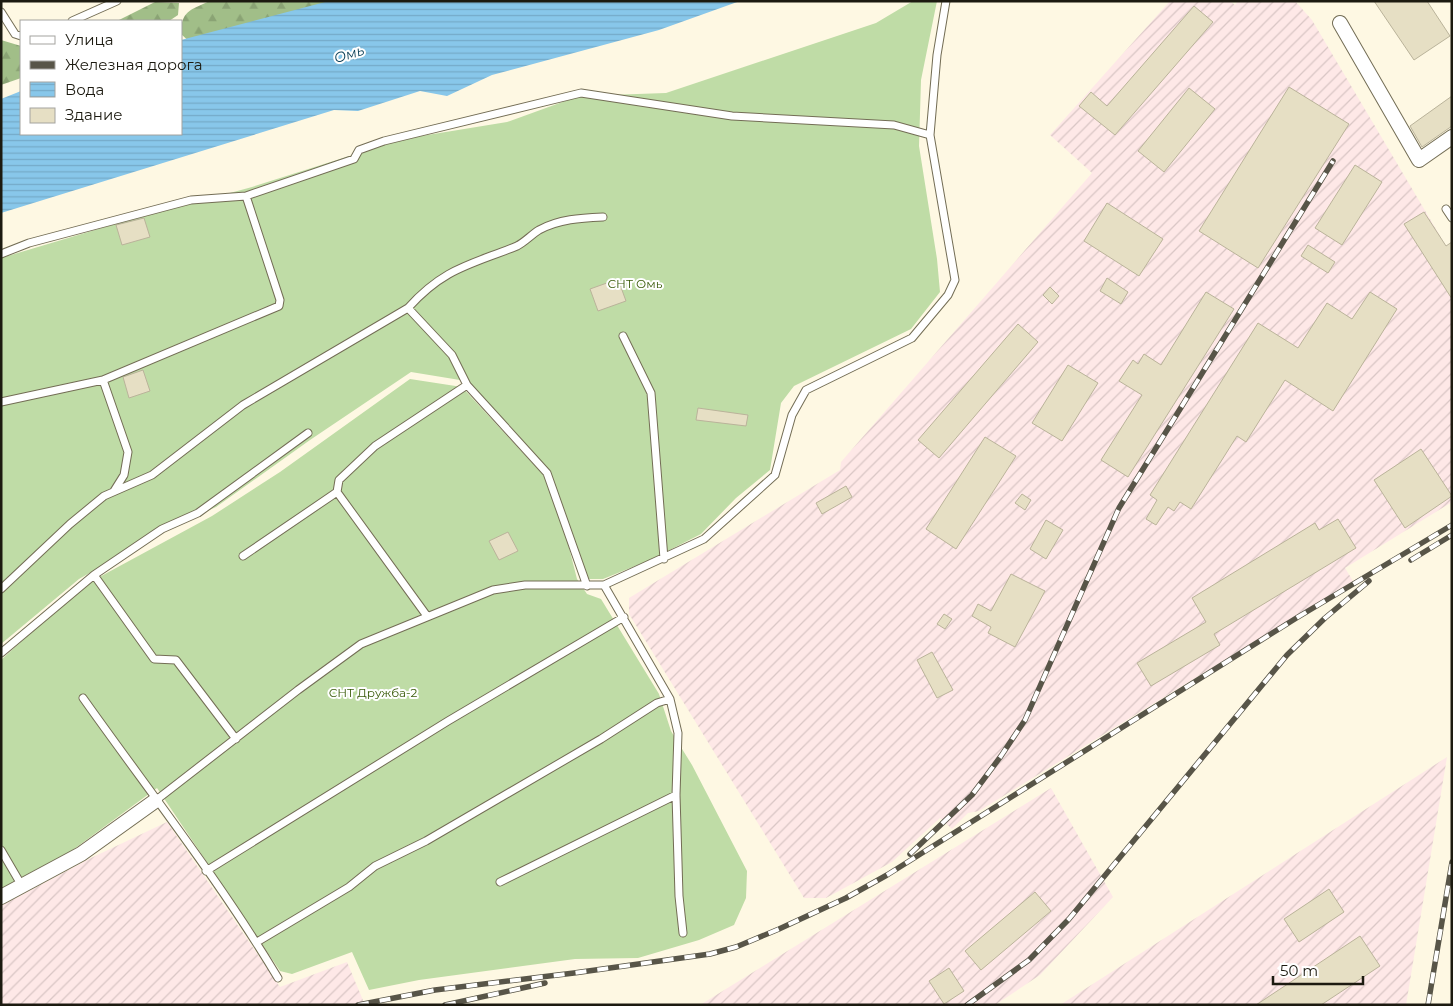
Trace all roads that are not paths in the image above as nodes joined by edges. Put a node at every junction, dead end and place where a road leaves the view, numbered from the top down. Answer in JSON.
{"nodes":[{"id":1,"x":116,"y":1,"type":"edge"},
{"id":2,"x":946,"y":1,"type":"edge"},
{"id":3,"x":1,"y":12,"type":"edge"},
{"id":4,"x":74,"y":20,"type":"edge"},
{"id":5,"x":1340,"y":23,"type":"dead end"},
{"id":6,"x":20,"y":36,"type":"edge"},
{"id":7,"x":930,"y":135,"type":"junction"},
{"id":8,"x":1452,"y":137,"type":"edge"},
{"id":9,"x":246,"y":196,"type":"junction"},
{"id":10,"x":1446,"y":209,"type":"dead end"},
{"id":11,"x":603,"y":217,"type":"dead end"},
{"id":12,"x":1452,"y":218,"type":"edge"},
{"id":13,"x":1,"y":254,"type":"edge"},
{"id":14,"x":408,"y":308,"type":"junction"},
{"id":15,"x":623,"y":336,"type":"dead end"},
{"id":16,"x":102,"y":380,"type":"junction"},
{"id":17,"x":467,"y":385,"type":"junction"},
{"id":18,"x":1,"y":402,"type":"edge"},
{"id":19,"x":308,"y":433,"type":"dead end"},
{"id":20,"x":114,"y":492,"type":"junction"},
{"id":21,"x":337,"y":492,"type":"junction"},
{"id":22,"x":244,"y":556,"type":"dead end"},
{"id":23,"x":664,"y":559,"type":"junction"},
{"id":24,"x":94,"y":575,"type":"junction"},
{"id":25,"x":587,"y":586,"type":"junction"},
{"id":26,"x":604,"y":586,"type":"junction"},
{"id":27,"x":1,"y":588,"type":"edge"},
{"id":28,"x":427,"y":616,"type":"junction"},
{"id":29,"x":624,"y":617,"type":"junction"},
{"id":30,"x":1,"y":653,"type":"edge"},
{"id":31,"x":83,"y":698,"type":"dead end"},
{"id":32,"x":670,"y":699,"type":"junction"},
{"id":33,"x":236,"y":738,"type":"junction"},
{"id":34,"x":676,"y":795,"type":"junction"},
{"id":35,"x":155,"y":801,"type":"junction"},
{"id":36,"x":1,"y":850,"type":"edge"},
{"id":37,"x":206,"y":871,"type":"junction"},
{"id":38,"x":500,"y":882,"type":"dead end"},
{"id":39,"x":22,"y":886,"type":"junction"},
{"id":40,"x":1,"y":897,"type":"edge"},
{"id":41,"x":683,"y":933,"type":"dead end"},
{"id":42,"x":257,"y":942,"type":"junction"},
{"id":43,"x":278,"y":978,"type":"dead end"}],
"edges":[{"from":1,"to":4,"type":"lane"},
{"from":2,"to":7,"type":"lane"},
{"from":3,"to":6,"type":"lane"},
{"from":5,"to":8,"type":"street"},
{"from":7,"to":9,"type":"lane"},
{"from":7,"to":23,"type":"lane"},
{"from":9,"to":13,"type":"lane"},
{"from":9,"to":16,"type":"lane"},
{"from":10,"to":12,"type":"lane"},
{"from":11,"to":14,"type":"lane"},
{"from":14,"to":17,"type":"lane"},
{"from":14,"to":20,"type":"lane"},
{"from":15,"to":23,"type":"lane"},
{"from":16,"to":18,"type":"lane"},
{"from":16,"to":20,"type":"lane"},
{"from":17,"to":21,"type":"lane"},
{"from":17,"to":25,"type":"lane"},
{"from":19,"to":24,"type":"lane"},
{"from":20,"to":27,"type":"lane"},
{"from":21,"to":22,"type":"lane"},
{"from":21,"to":28,"type":"lane"},
{"from":23,"to":26,"type":"lane"},
{"from":24,"to":30,"type":"lane"},
{"from":24,"to":33,"type":"lane"},
{"from":25,"to":26,"type":"lane"},
{"from":25,"to":28,"type":"lane"},
{"from":26,"to":29,"type":"lane"},
{"from":28,"to":33,"type":"lane"},
{"from":29,"to":32,"type":"lane"},
{"from":29,"to":37,"type":"lane"},
{"from":31,"to":35,"type":"lane"},
{"from":32,"to":34,"type":"lane"},
{"from":32,"to":42,"type":"lane"},
{"from":33,"to":35,"type":"lane"},
{"from":34,"to":38,"type":"lane"},
{"from":34,"to":41,"type":"lane"},
{"from":35,"to":37,"type":"lane"},
{"from":35,"to":39,"type":"street"},
{"from":36,"to":39,"type":"lane"},
{"from":37,"to":42,"type":"lane"},
{"from":39,"to":40,"type":"street"},
{"from":42,"to":43,"type":"lane"}]}
